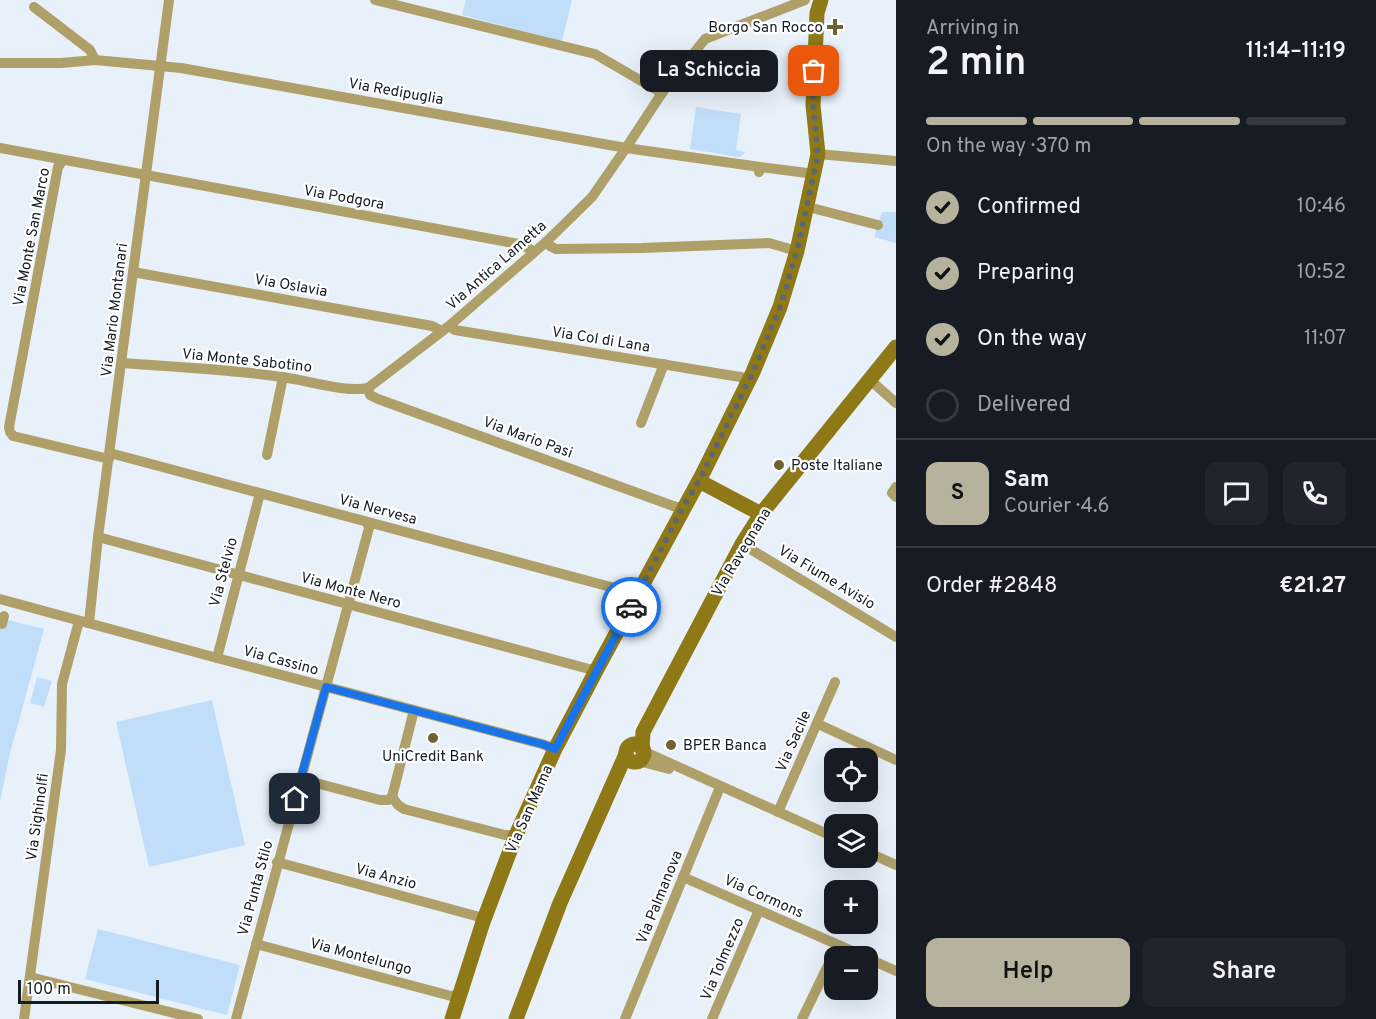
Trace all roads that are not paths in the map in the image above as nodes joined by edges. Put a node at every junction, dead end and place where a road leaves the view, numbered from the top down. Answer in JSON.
{"nodes":[{"id":1,"x":169,"y":0,"type":"edge"},
{"id":2,"x":375,"y":0,"type":"edge"},
{"id":3,"x":810,"y":1,"type":"edge"},
{"id":4,"x":34,"y":7,"type":"dead end"},
{"id":5,"x":95,"y":60,"type":"junction"},
{"id":6,"x":0,"y":63,"type":"edge"},
{"id":7,"x":161,"y":66,"type":"junction"},
{"id":8,"x":662,"y":93,"type":"junction"},
{"id":9,"x":626,"y":148,"type":"junction"},
{"id":10,"x":1,"y":151,"type":"edge"},
{"id":11,"x":818,"y":154,"type":"junction"},
{"id":12,"x":63,"y":160,"type":"junction"},
{"id":13,"x":896,"y":161,"type":"edge"},
{"id":14,"x":815,"y":174,"type":"junction"},
{"id":15,"x":146,"y":176,"type":"junction"},
{"id":16,"x":808,"y":207,"type":"junction"},
{"id":17,"x":878,"y":225,"type":"dead end"},
{"id":18,"x":546,"y":242,"type":"junction"},
{"id":19,"x":797,"y":251,"type":"junction"},
{"id":20,"x":534,"y":253,"type":"junction"},
{"id":21,"x":133,"y":272,"type":"junction"},
{"id":22,"x":446,"y":328,"type":"junction"},
{"id":23,"x":896,"y":347,"type":"edge"},
{"id":24,"x":122,"y":363,"type":"junction"},
{"id":25,"x":663,"y":364,"type":"junction"},
{"id":26,"x":283,"y":377,"type":"junction"},
{"id":27,"x":869,"y":379,"type":"junction"},
{"id":28,"x":747,"y":384,"type":"junction"},
{"id":29,"x":368,"y":388,"type":"junction"},
{"id":30,"x":896,"y":403,"type":"edge"},
{"id":31,"x":641,"y":423,"type":"dead end"},
{"id":32,"x":9,"y":427,"type":"joint"},
{"id":33,"x":109,"y":456,"type":"junction"},
{"id":34,"x":267,"y":456,"type":"dead end"},
{"id":35,"x":699,"y":481,"type":"junction"},
{"id":36,"x":896,"y":487,"type":"edge"},
{"id":37,"x":262,"y":494,"type":"junction"},
{"id":38,"x":896,"y":497,"type":"edge"},
{"id":39,"x":683,"y":507,"type":"junction"},
{"id":40,"x":761,"y":514,"type":"junction"},
{"id":41,"x":367,"y":522,"type":"junction"},
{"id":42,"x":98,"y":537,"type":"junction"},
{"id":43,"x":742,"y":544,"type":"junction"},
{"id":44,"x":238,"y":574,"type":"junction"},
{"id":45,"x":636,"y":598,"type":"junction"},
{"id":46,"x":0,"y":599,"type":"edge"},
{"id":47,"x":348,"y":605,"type":"junction"},
{"id":48,"x":84,"y":622,"type":"junction"},
{"id":49,"x":896,"y":637,"type":"edge"},
{"id":50,"x":217,"y":658,"type":"junction"},
{"id":51,"x":597,"y":669,"type":"junction"},
{"id":52,"x":835,"y":682,"type":"dead end"},
{"id":53,"x":326,"y":687,"type":"junction"},
{"id":54,"x":414,"y":710,"type":"junction"},
{"id":55,"x":818,"y":724,"type":"junction"},
{"id":56,"x":555,"y":749,"type":"junction"},
{"id":57,"x":636,"y":755,"type":"junction"},
{"id":58,"x":896,"y":760,"type":"edge"},
{"id":59,"x":301,"y":779,"type":"junction"},
{"id":60,"x":720,"y":788,"type":"junction"},
{"id":61,"x":392,"y":797,"type":"junction"},
{"id":62,"x":778,"y":812,"type":"junction"},
{"id":63,"x":824,"y":833,"type":"edge"},
{"id":64,"x":516,"y":835,"type":"junction"},
{"id":65,"x":878,"y":857,"type":"edge"},
{"id":66,"x":278,"y":862,"type":"junction"},
{"id":67,"x":896,"y":865,"type":"edge"},
{"id":68,"x":683,"y":877,"type":"junction"},
{"id":69,"x":759,"y":910,"type":"junction"},
{"id":70,"x":483,"y":922,"type":"junction"},
{"id":71,"x":256,"y":944,"type":"junction"},
{"id":72,"x":838,"y":945,"type":"joint"},
{"id":73,"x":878,"y":962,"type":"edge"},
{"id":74,"x":896,"y":970,"type":"edge"},
{"id":75,"x":30,"y":977,"type":"junction"},
{"id":76,"x":459,"y":995,"type":"junction"},
{"id":77,"x":24,"y":1019,"type":"edge"},
{"id":78,"x":198,"y":1019,"type":"edge"},
{"id":79,"x":236,"y":1019,"type":"edge"},
{"id":80,"x":452,"y":1019,"type":"edge"},
{"id":81,"x":516,"y":1019,"type":"edge"},
{"id":82,"x":625,"y":1019,"type":"edge"},
{"id":83,"x":712,"y":1019,"type":"edge"},
{"id":84,"x":802,"y":1019,"type":"edge"}],
"edges":[{"from":1,"to":7,"type":"street","name":"Via Mario Montanari"},
{"from":2,"to":8,"type":"street"},
{"from":3,"to":8,"type":"street","name":"Via Antica Lametta"},
{"from":3,"to":11,"type":"street","name":"Via San Mama"},
{"from":4,"to":5,"type":"street"},
{"from":5,"to":6,"type":"street","name":"Via Redipuglia"},
{"from":5,"to":7,"type":"street","name":"Via Redipuglia"},
{"from":7,"to":9,"type":"street","name":"Via Redipuglia"},
{"from":7,"to":15,"type":"street","name":"Via Mario Montanari"},
{"from":8,"to":9,"type":"street","name":"Via Antica Lametta"},
{"from":9,"to":14,"type":"street"},
{"from":9,"to":18,"type":"street","name":"Via Antica Lametta"},
{"from":10,"to":12,"type":"street","name":"Via Podgora"},
{"from":11,"to":13,"type":"street"},
{"from":11,"to":14,"type":"street","name":"Via San Mama"},
{"from":12,"to":15,"type":"street","name":"Via Podgora"},
{"from":12,"to":32,"type":"street","name":"Via Monte San Marco"},
{"from":14,"to":16,"type":"street","name":"Via San Mama"},
{"from":15,"to":20,"type":"street","name":"Via Podgora"},
{"from":15,"to":21,"type":"street","name":"Via Mario Montanari"},
{"from":16,"to":17,"type":"street"},
{"from":16,"to":19,"type":"street","name":"Via San Mama"},
{"from":18,"to":19,"type":"street"},
{"from":18,"to":20,"type":"street","name":"Via Antica Lametta"},
{"from":19,"to":28,"type":"street","name":"Via San Mama"},
{"from":20,"to":22,"type":"street","name":"Via Antica Lametta"},
{"from":21,"to":22,"type":"street","name":"Via Oslavia"},
{"from":21,"to":24,"type":"street","name":"Via Mario Montanari"},
{"from":22,"to":25,"type":"street","name":"Via Col di Lana"},
{"from":22,"to":29,"type":"street","name":"Via Antica Lametta"},
{"from":23,"to":27,"type":"street","name":"Via Ravegnana"},
{"from":24,"to":26,"type":"street","name":"Via Monte Sabotino"},
{"from":24,"to":33,"type":"street","name":"Via Mario Montanari"},
{"from":25,"to":28,"type":"street","name":"Via Col di Lana"},
{"from":25,"to":31,"type":"street"},
{"from":26,"to":29,"type":"street","name":"Via Monte Sabotino"},
{"from":26,"to":34,"type":"street"},
{"from":27,"to":30,"type":"street"},
{"from":27,"to":40,"type":"street","name":"Via Ravegnana"},
{"from":28,"to":35,"type":"street","name":"Via San Mama"},
{"from":29,"to":39,"type":"street","name":"Via Mario Pasi"},
{"from":32,"to":33,"type":"street","name":"Via Nervesa"},
{"from":33,"to":37,"type":"street","name":"Via Nervesa"},
{"from":33,"to":42,"type":"street","name":"Via Mario Montanari"},
{"from":35,"to":39,"type":"street","name":"Via San Mama"},
{"from":35,"to":40,"type":"street"},
{"from":36,"to":38,"type":"street"},
{"from":37,"to":41,"type":"street","name":"Via Nervesa"},
{"from":37,"to":44,"type":"street","name":"Via Stelvio"},
{"from":39,"to":45,"type":"street","name":"Via San Mama"},
{"from":40,"to":43,"type":"street","name":"Via Ravegnana"},
{"from":41,"to":45,"type":"street","name":"Via Nervesa"},
{"from":41,"to":47,"type":"street","name":"Via Punta Stilo"},
{"from":42,"to":44,"type":"street","name":"Via Monte Nero"},
{"from":42,"to":48,"type":"street","name":"Via Mario Montanari"},
{"from":43,"to":49,"type":"street","name":"Via Fiume Avisio"},
{"from":43,"to":57,"type":"street","name":"Via Ravegnana"},
{"from":44,"to":47,"type":"street","name":"Via Monte Nero"},
{"from":44,"to":50,"type":"street","name":"Via Stelvio"},
{"from":45,"to":51,"type":"street","name":"Via San Mama"},
{"from":46,"to":48,"type":"street","name":"Via Cassino"},
{"from":47,"to":51,"type":"street","name":"Via Monte Nero"},
{"from":47,"to":53,"type":"street","name":"Via Punta Stilo"},
{"from":48,"to":50,"type":"street","name":"Via Cassino"},
{"from":48,"to":75,"type":"street","name":"Via Sighinolfi"},
{"from":50,"to":53,"type":"street","name":"Via Cassino"},
{"from":51,"to":56,"type":"street","name":"Via San Mama"},
{"from":52,"to":55,"type":"street","name":"Via Sacile"},
{"from":53,"to":54,"type":"street","name":"Via Cassino"},
{"from":53,"to":59,"type":"street","name":"Via Punta Stilo"},
{"from":54,"to":56,"type":"street","name":"Via Cassino"},
{"from":54,"to":61,"type":"street"},
{"from":55,"to":58,"type":"street"},
{"from":55,"to":62,"type":"street","name":"Via Sacile"},
{"from":56,"to":64,"type":"street","name":"Via San Mama"},
{"from":57,"to":60,"type":"street"},
{"from":57,"to":81,"type":"street","name":"Via Ravegnana"},
{"from":59,"to":61,"type":"street"},
{"from":59,"to":66,"type":"street","name":"Via Punta Stilo"},
{"from":60,"to":62,"type":"street"},
{"from":60,"to":68,"type":"street","name":"Via Palmanova"},
{"from":61,"to":64,"type":"street"},
{"from":62,"to":63,"type":"street"},
{"from":64,"to":70,"type":"street","name":"Via San Mama"},
{"from":65,"to":67,"type":"street"},
{"from":66,"to":70,"type":"street","name":"Via Anzio"},
{"from":66,"to":71,"type":"street","name":"Via Punta Stilo"},
{"from":68,"to":69,"type":"street","name":"Via Cormons"},
{"from":68,"to":82,"type":"street","name":"Via Palmanova"},
{"from":69,"to":72,"type":"street","name":"Via Cormons"},
{"from":69,"to":83,"type":"street","name":"Via Tolmezzo"},
{"from":70,"to":76,"type":"street","name":"Via San Mama"},
{"from":71,"to":76,"type":"street","name":"Via Montelungo"},
{"from":71,"to":79,"type":"street","name":"Via Punta Stilo"},
{"from":72,"to":84,"type":"street"},
{"from":73,"to":74,"type":"street","name":"Via Cormons"},
{"from":75,"to":77,"type":"street","name":"Via Sighinolfi"},
{"from":75,"to":78,"type":"street"},
{"from":76,"to":80,"type":"street","name":"Via San Mama"}]}
